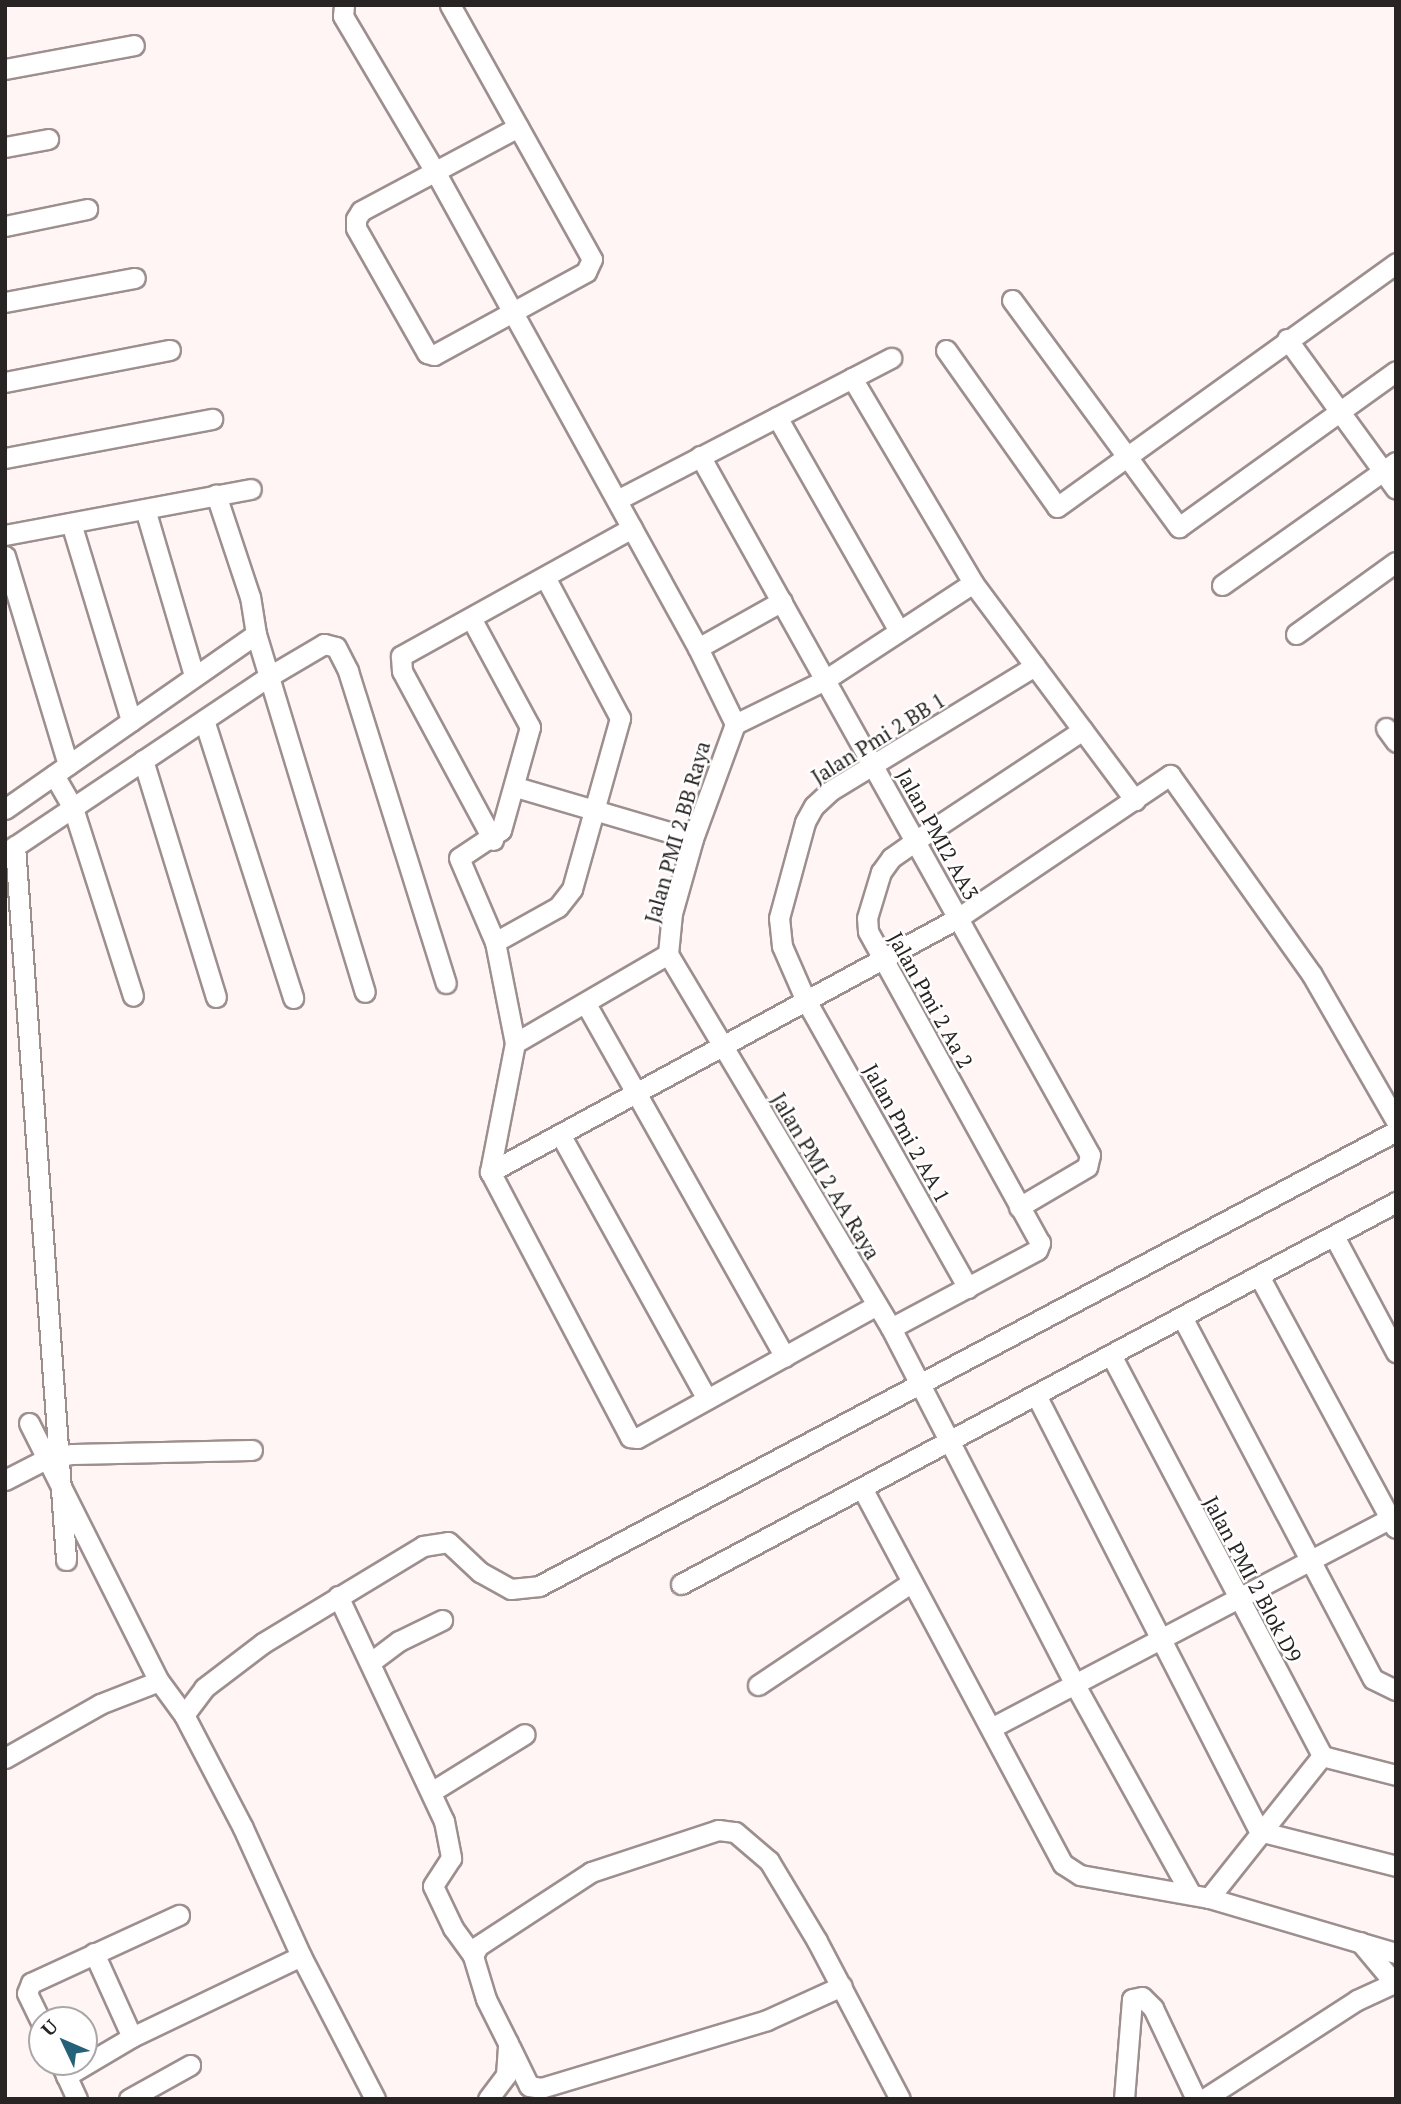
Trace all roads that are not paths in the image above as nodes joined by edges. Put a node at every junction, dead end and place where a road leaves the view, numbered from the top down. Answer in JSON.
{"nodes":[{"id":1,"x":344,"y":5,"type":"edge"},
{"id":2,"x":450,"y":5,"type":"edge"},
{"id":3,"x":134,"y":45,"type":"dead end"},
{"id":4,"x":5,"y":69,"type":"edge"},
{"id":5,"x":518,"y":127,"type":"junction"},
{"id":6,"x":48,"y":139,"type":"dead end"},
{"id":7,"x":5,"y":147,"type":"edge"},
{"id":8,"x":436,"y":173,"type":"junction"},
{"id":9,"x":87,"y":209,"type":"dead end"},
{"id":10,"x":5,"y":226,"type":"edge"},
{"id":11,"x":1396,"y":263,"type":"edge"},
{"id":12,"x":135,"y":278,"type":"dead end"},
{"id":13,"x":1012,"y":300,"type":"dead end"},
{"id":14,"x":5,"y":302,"type":"edge"},
{"id":15,"x":512,"y":312,"type":"junction"},
{"id":16,"x":1287,"y":339,"type":"junction"},
{"id":17,"x":170,"y":350,"type":"dead end"},
{"id":18,"x":946,"y":350,"type":"dead end"},
{"id":19,"x":891,"y":358,"type":"dead end"},
{"id":20,"x":1396,"y":371,"type":"edge"},
{"id":21,"x":852,"y":378,"type":"junction"},
{"id":22,"x":5,"y":382,"type":"edge"},
{"id":23,"x":1341,"y":413,"type":"junction"},
{"id":24,"x":777,"y":417,"type":"junction"},
{"id":25,"x":212,"y":419,"type":"dead end"},
{"id":26,"x":1126,"y":454,"type":"junction"},
{"id":27,"x":700,"y":456,"type":"junction"},
{"id":28,"x":5,"y":457,"type":"edge"},
{"id":29,"x":1389,"y":466,"type":"edge"},
{"id":30,"x":251,"y":489,"type":"dead end"},
{"id":31,"x":1396,"y":489,"type":"edge"},
{"id":32,"x":216,"y":495,"type":"junction"},
{"id":33,"x":617,"y":500,"type":"junction"},
{"id":34,"x":145,"y":509,"type":"junction"},
{"id":35,"x":71,"y":523,"type":"junction"},
{"id":36,"x":632,"y":528,"type":"junction"},
{"id":37,"x":5,"y":536,"type":"edge"},
{"id":38,"x":5,"y":556,"type":"edge"},
{"id":39,"x":1396,"y":562,"type":"edge"},
{"id":40,"x":545,"y":577,"type":"junction"},
{"id":41,"x":974,"y":583,"type":"junction"},
{"id":42,"x":1222,"y":585,"type":"dead end"},
{"id":43,"x":782,"y":601,"type":"junction"},
{"id":44,"x":471,"y":618,"type":"junction"},
{"id":45,"x":899,"y":631,"type":"junction"},
{"id":46,"x":1296,"y":634,"type":"dead end"},
{"id":47,"x":256,"y":635,"type":"junction"},
{"id":48,"x":698,"y":648,"type":"junction"},
{"id":49,"x":1035,"y":666,"type":"junction"},
{"id":50,"x":194,"y":676,"type":"junction"},
{"id":51,"x":268,"y":677,"type":"junction"},
{"id":52,"x":825,"y":680,"type":"junction"},
{"id":53,"x":204,"y":720,"type":"junction"},
{"id":54,"x":131,"y":721,"type":"junction"},
{"id":55,"x":735,"y":724,"type":"junction"},
{"id":56,"x":1083,"y":730,"type":"junction"},
{"id":57,"x":143,"y":761,"type":"junction"},
{"id":58,"x":874,"y":767,"type":"junction"},
{"id":59,"x":61,"y":770,"type":"junction"},
{"id":60,"x":516,"y":787,"type":"junction"},
{"id":61,"x":1135,"y":800,"type":"junction"},
{"id":62,"x":73,"y":808,"type":"junction"},
{"id":63,"x":5,"y":810,"type":"edge"},
{"id":64,"x":595,"y":812,"type":"junction"},
{"id":65,"x":694,"y":839,"type":"junction"},
{"id":66,"x":493,"y":840,"type":"junction"},
{"id":67,"x":915,"y":841,"type":"junction"},
{"id":68,"x":10,"y":850,"type":"edge"},
{"id":69,"x":958,"y":918,"type":"junction"},
{"id":70,"x":495,"y":942,"type":"junction"},
{"id":71,"x":667,"y":954,"type":"junction"},
{"id":72,"x":882,"y":960,"type":"junction"},
{"id":73,"x":446,"y":982,"type":"dead end"},
{"id":74,"x":365,"y":992,"type":"dead end"},
{"id":75,"x":133,"y":996,"type":"dead end"},
{"id":76,"x":216,"y":998,"type":"dead end"},
{"id":77,"x":293,"y":998,"type":"dead end"},
{"id":78,"x":806,"y":1000,"type":"junction"},
{"id":79,"x":586,"y":1004,"type":"junction"},
{"id":80,"x":515,"y":1043,"type":"junction"},
{"id":81,"x":722,"y":1048,"type":"junction"},
{"id":82,"x":636,"y":1093,"type":"junction"},
{"id":83,"x":1396,"y":1121,"type":"edge"},
{"id":84,"x":1396,"y":1131,"type":"edge"},
{"id":85,"x":560,"y":1134,"type":"junction"},
{"id":86,"x":491,"y":1172,"type":"junction"},
{"id":87,"x":1396,"y":1202,"type":"edge"},
{"id":88,"x":1019,"y":1207,"type":"junction"},
{"id":89,"x":1334,"y":1236,"type":"junction"},
{"id":90,"x":1259,"y":1276,"type":"junction"},
{"id":91,"x":968,"y":1288,"type":"junction"},
{"id":92,"x":877,"y":1305,"type":"junction"},
{"id":93,"x":1182,"y":1317,"type":"junction"},
{"id":94,"x":891,"y":1328,"type":"junction"},
{"id":95,"x":1396,"y":1352,"type":"edge"},
{"id":96,"x":1111,"y":1355,"type":"junction"},
{"id":97,"x":785,"y":1357,"type":"junction"},
{"id":98,"x":915,"y":1383,"type":"junction"},
{"id":99,"x":1036,"y":1395,"type":"junction"},
{"id":100,"x":707,"y":1399,"type":"junction"},
{"id":101,"x":29,"y":1423,"type":"dead end"},
{"id":102,"x":949,"y":1439,"type":"junction"},
{"id":103,"x":252,"y":1450,"type":"dead end"},
{"id":104,"x":46,"y":1459,"type":"junction"},
{"id":105,"x":5,"y":1480,"type":"edge"},
{"id":106,"x":862,"y":1488,"type":"junction"},
{"id":107,"x":1394,"y":1521,"type":"edge"},
{"id":108,"x":66,"y":1560,"type":"dead end"},
{"id":109,"x":1311,"y":1560,"type":"junction"},
{"id":110,"x":912,"y":1582,"type":"junction"},
{"id":111,"x":681,"y":1584,"type":"dead end"},
{"id":112,"x":338,"y":1596,"type":"junction"},
{"id":113,"x":1237,"y":1599,"type":"junction"},
{"id":114,"x":442,"y":1620,"type":"dead end"},
{"id":115,"x":1161,"y":1639,"type":"junction"},
{"id":116,"x":370,"y":1662,"type":"junction"},
{"id":117,"x":159,"y":1681,"type":"junction"},
{"id":118,"x":758,"y":1685,"type":"dead end"},
{"id":119,"x":1075,"y":1685,"type":"junction"},
{"id":120,"x":1396,"y":1690,"type":"edge"},
{"id":121,"x":184,"y":1715,"type":"junction"},
{"id":122,"x":991,"y":1728,"type":"junction"},
{"id":123,"x":525,"y":1734,"type":"dead end"},
{"id":124,"x":1322,"y":1756,"type":"junction"},
{"id":125,"x":5,"y":1758,"type":"edge"},
{"id":126,"x":1396,"y":1775,"type":"edge"},
{"id":127,"x":431,"y":1792,"type":"junction"},
{"id":128,"x":1259,"y":1831,"type":"junction"},
{"id":129,"x":1396,"y":1866,"type":"edge"},
{"id":130,"x":1200,"y":1896,"type":"junction"},
{"id":131,"x":179,"y":1915,"type":"dead end"},
{"id":132,"x":1360,"y":1942,"type":"junction"},
{"id":133,"x":94,"y":1953,"type":"junction"},
{"id":134,"x":1396,"y":1953,"type":"edge"},
{"id":135,"x":301,"y":1956,"type":"junction"},
{"id":136,"x":473,"y":1956,"type":"junction"},
{"id":137,"x":1395,"y":1984,"type":"edge"},
{"id":138,"x":842,"y":1986,"type":"junction"},
{"id":139,"x":33,"y":2006,"type":"edge"},
{"id":140,"x":132,"y":2037,"type":"junction"},
{"id":141,"x":508,"y":2043,"type":"junction"},
{"id":142,"x":98,"y":2053,"type":"edge"},
{"id":143,"x":190,"y":2065,"type":"dead end"},
{"id":144,"x":66,"y":2076,"type":"edge"},
{"id":145,"x":77,"y":2099,"type":"edge"},
{"id":146,"x":129,"y":2099,"type":"edge"},
{"id":147,"x":375,"y":2099,"type":"edge"},
{"id":148,"x":488,"y":2099,"type":"edge"},
{"id":149,"x":900,"y":2099,"type":"edge"},
{"id":150,"x":1124,"y":2099,"type":"edge"},
{"id":151,"x":1196,"y":2099,"type":"edge"},
{"id":152,"x":1205,"y":2099,"type":"edge"}],
"edges":[{"from":1,"to":8,"type":"street"},
{"from":2,"to":5,"type":"street"},
{"from":3,"to":4,"type":"street"},
{"from":5,"to":8,"type":"street"},
{"from":5,"to":15,"type":"street"},
{"from":6,"to":7,"type":"street"},
{"from":8,"to":15,"type":"street"},
{"from":8,"to":15,"type":"street"},
{"from":9,"to":10,"type":"street"},
{"from":11,"to":16,"type":"street"},
{"from":12,"to":14,"type":"street"},
{"from":13,"to":26,"type":"street"},
{"from":15,"to":33,"type":"street"},
{"from":16,"to":23,"type":"street"},
{"from":16,"to":26,"type":"street"},
{"from":17,"to":22,"type":"street"},
{"from":18,"to":26,"type":"street"},
{"from":19,"to":21,"type":"street"},
{"from":20,"to":23,"type":"street"},
{"from":21,"to":24,"type":"street"},
{"from":21,"to":41,"type":"street"},
{"from":23,"to":26,"type":"street"},
{"from":23,"to":29,"type":"street"},
{"from":24,"to":27,"type":"street"},
{"from":24,"to":45,"type":"street"},
{"from":25,"to":28,"type":"street"},
{"from":27,"to":33,"type":"street"},
{"from":27,"to":43,"type":"street","name":"Jalan PMI2 AA3"},
{"from":29,"to":31,"type":"street"},
{"from":29,"to":42,"type":"street"},
{"from":30,"to":32,"type":"street"},
{"from":32,"to":34,"type":"street"},
{"from":32,"to":47,"type":"street"},
{"from":33,"to":36,"type":"street"},
{"from":34,"to":35,"type":"street"},
{"from":34,"to":50,"type":"street"},
{"from":35,"to":37,"type":"street"},
{"from":35,"to":54,"type":"street"},
{"from":36,"to":40,"type":"street"},
{"from":36,"to":48,"type":"street"},
{"from":38,"to":59,"type":"street"},
{"from":39,"to":46,"type":"street"},
{"from":40,"to":44,"type":"street"},
{"from":40,"to":64,"type":"street"},
{"from":41,"to":45,"type":"street","name":"Jalan PMI 2 BB Raya"},
{"from":41,"to":49,"type":"street"},
{"from":43,"to":48,"type":"street"},
{"from":43,"to":52,"type":"street","name":"Jalan PMI2 AA3"},
{"from":44,"to":60,"type":"street"},
{"from":44,"to":66,"type":"street"},
{"from":45,"to":52,"type":"street","name":"Jalan PMI 2 BB Raya"},
{"from":47,"to":50,"type":"street"},
{"from":47,"to":51,"type":"street"},
{"from":48,"to":55,"type":"street"},
{"from":49,"to":56,"type":"street"},
{"from":49,"to":58,"type":"street","name":"Jalan Pmi 2 BB 1"},
{"from":50,"to":54,"type":"street"},
{"from":51,"to":53,"type":"street"},
{"from":51,"to":73,"type":"street"},
{"from":51,"to":74,"type":"street"},
{"from":52,"to":55,"type":"street","name":"Jalan PMI 2 BB Raya"},
{"from":52,"to":58,"type":"street","name":"Jalan PMI2 AA3"},
{"from":53,"to":57,"type":"street"},
{"from":53,"to":77,"type":"street"},
{"from":54,"to":59,"type":"street"},
{"from":55,"to":65,"type":"street","name":"Jalan PMI 2 BB Raya"},
{"from":56,"to":61,"type":"street"},
{"from":56,"to":67,"type":"street","name":"Jalan Pmi 2 Aa 2"},
{"from":57,"to":62,"type":"street"},
{"from":57,"to":76,"type":"street"},
{"from":58,"to":67,"type":"street","name":"Jalan PMI2 AA3"},
{"from":58,"to":78,"type":"street","name":"Jalan Pmi 2 BB 1"},
{"from":59,"to":62,"type":"street"},
{"from":59,"to":63,"type":"street"},
{"from":60,"to":64,"type":"street"},
{"from":60,"to":66,"type":"street"},
{"from":61,"to":69,"type":"street"},
{"from":61,"to":83,"type":"street"},
{"from":62,"to":68,"type":"street"},
{"from":62,"to":75,"type":"street"},
{"from":64,"to":65,"type":"street"},
{"from":64,"to":70,"type":"street"},
{"from":65,"to":71,"type":"street","name":"Jalan PMI 2 BB Raya"},
{"from":66,"to":70,"type":"street"},
{"from":67,"to":69,"type":"street","name":"Jalan PMI2 AA3"},
{"from":67,"to":72,"type":"street","name":"Jalan Pmi 2 Aa 2"},
{"from":68,"to":108,"type":"street"},
{"from":69,"to":72,"type":"street"},
{"from":69,"to":88,"type":"street","name":"Jalan PMI2 AA3"},
{"from":70,"to":80,"type":"street"},
{"from":71,"to":79,"type":"street"},
{"from":71,"to":81,"type":"street","name":"Jalan PMI 2 BB Raya"},
{"from":72,"to":78,"type":"street"},
{"from":72,"to":88,"type":"street","name":"Jalan Pmi 2 Aa 2"},
{"from":78,"to":81,"type":"street"},
{"from":78,"to":91,"type":"street","name":"Jalan Pmi 2 AA 1"},
{"from":79,"to":80,"type":"street"},
{"from":79,"to":82,"type":"street"},
{"from":80,"to":86,"type":"street"},
{"from":81,"to":82,"type":"street"},
{"from":81,"to":92,"type":"street","name":"Jalan PMI 2 AA Raya"},
{"from":82,"to":85,"type":"street"},
{"from":82,"to":97,"type":"street"},
{"from":84,"to":98,"type":"street"},
{"from":85,"to":86,"type":"street"},
{"from":85,"to":100,"type":"street"},
{"from":86,"to":100,"type":"street"},
{"from":87,"to":89,"type":"street"},
{"from":88,"to":91,"type":"street","name":"Jalan Pmi 2 Aa 2"},
{"from":89,"to":90,"type":"street"},
{"from":89,"to":95,"type":"street"},
{"from":90,"to":93,"type":"street"},
{"from":90,"to":107,"type":"street"},
{"from":91,"to":94,"type":"street"},
{"from":92,"to":94,"type":"street","name":"Jalan PMI 2 AA Raya"},
{"from":92,"to":97,"type":"street"},
{"from":93,"to":96,"type":"street"},
{"from":93,"to":109,"type":"street"},
{"from":94,"to":98,"type":"street","name":"Jalan PMI 2 AA Raya"},
{"from":96,"to":99,"type":"street"},
{"from":96,"to":113,"type":"street","name":"Jalan PMI 2 Blok D9"},
{"from":97,"to":100,"type":"street"},
{"from":98,"to":102,"type":"street","name":"Jalan PMI 2 AA Raya"},
{"from":98,"to":112,"type":"street"},
{"from":99,"to":102,"type":"street"},
{"from":99,"to":115,"type":"street"},
{"from":101,"to":104,"type":"street"},
{"from":102,"to":106,"type":"street"},
{"from":102,"to":119,"type":"street","name":"Jalan PMI 2 AA Raya"},
{"from":103,"to":104,"type":"street"},
{"from":104,"to":105,"type":"street"},
{"from":104,"to":117,"type":"street"},
{"from":106,"to":110,"type":"street"},
{"from":106,"to":111,"type":"street"},
{"from":107,"to":109,"type":"street"},
{"from":109,"to":113,"type":"street"},
{"from":109,"to":120,"type":"street"},
{"from":110,"to":118,"type":"street"},
{"from":110,"to":122,"type":"street"},
{"from":112,"to":116,"type":"street"},
{"from":112,"to":121,"type":"street"},
{"from":113,"to":115,"type":"street"},
{"from":113,"to":124,"type":"street","name":"Jalan PMI 2 Blok D9"},
{"from":114,"to":116,"type":"street"},
{"from":115,"to":119,"type":"street"},
{"from":115,"to":128,"type":"street"},
{"from":116,"to":127,"type":"street"},
{"from":117,"to":121,"type":"street"},
{"from":117,"to":125,"type":"street"},
{"from":119,"to":122,"type":"street"},
{"from":119,"to":130,"type":"street","name":"Jalan PMI 2 AA Raya"},
{"from":121,"to":135,"type":"street"},
{"from":122,"to":130,"type":"street"},
{"from":123,"to":127,"type":"street"},
{"from":124,"to":126,"type":"street"},
{"from":124,"to":128,"type":"street"},
{"from":127,"to":136,"type":"street"},
{"from":128,"to":129,"type":"street"},
{"from":128,"to":130,"type":"street"},
{"from":130,"to":132,"type":"street"},
{"from":131,"to":133,"type":"street"},
{"from":132,"to":134,"type":"street"},
{"from":132,"to":137,"type":"street"},
{"from":133,"to":139,"type":"street"},
{"from":133,"to":140,"type":"street"},
{"from":135,"to":140,"type":"street"},
{"from":135,"to":147,"type":"street"},
{"from":136,"to":138,"type":"street"},
{"from":136,"to":141,"type":"street"},
{"from":137,"to":152,"type":"street"},
{"from":138,"to":141,"type":"street"},
{"from":138,"to":149,"type":"street"},
{"from":140,"to":142,"type":"street"},
{"from":141,"to":148,"type":"street"},
{"from":143,"to":146,"type":"street"},
{"from":144,"to":145,"type":"street"},
{"from":150,"to":151,"type":"street"}]}
